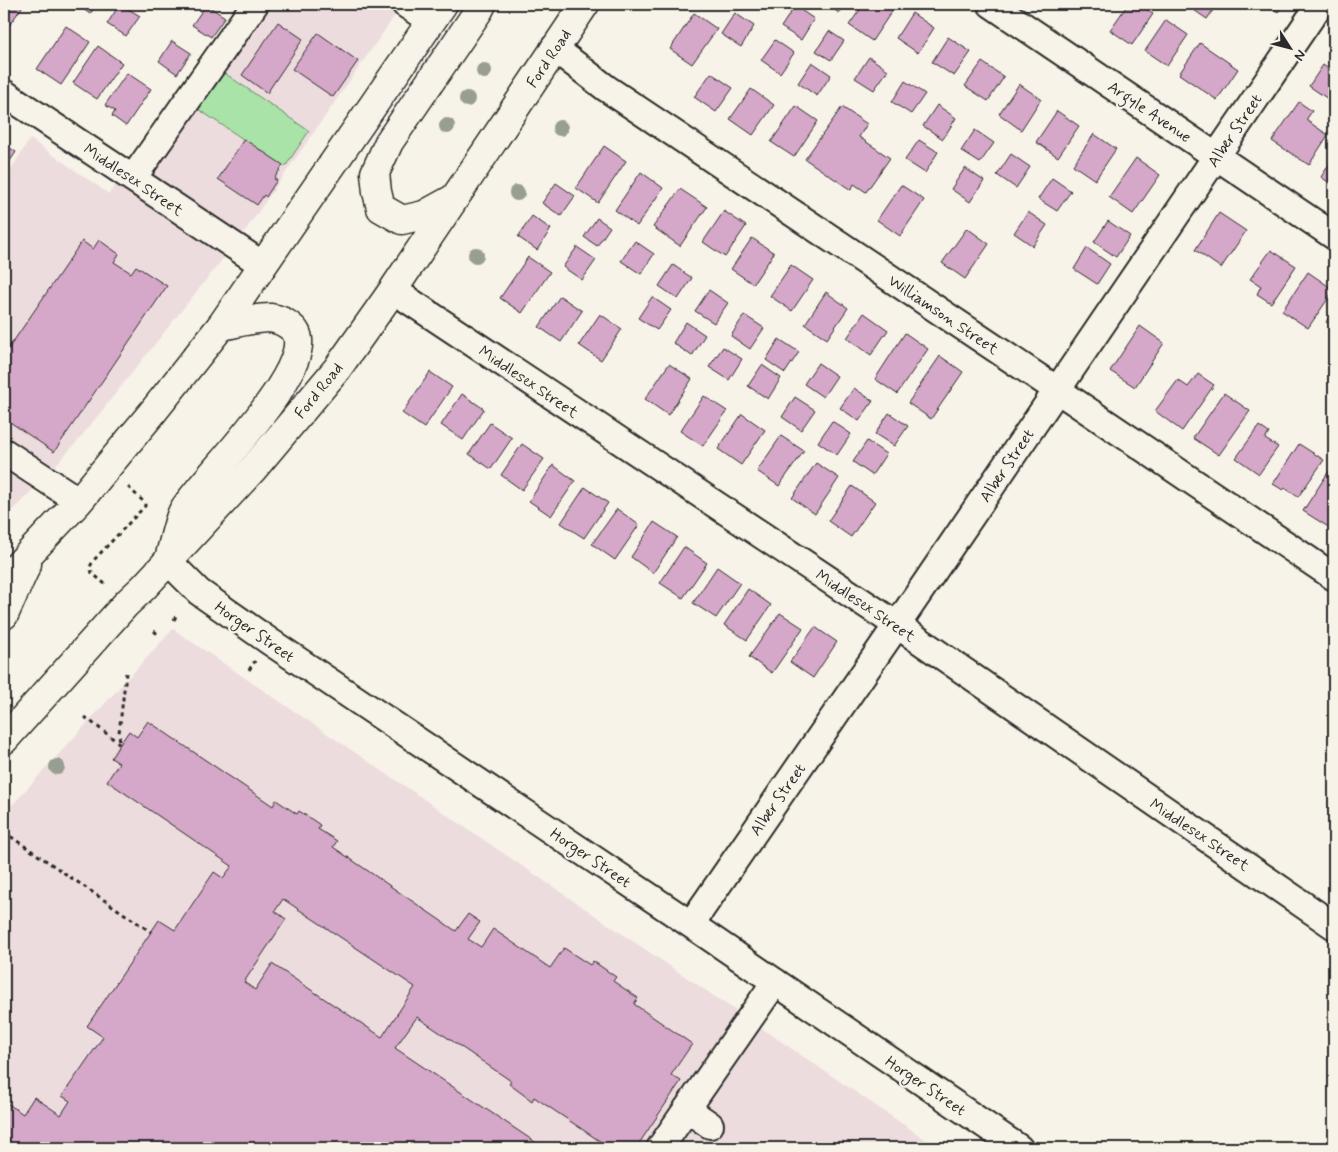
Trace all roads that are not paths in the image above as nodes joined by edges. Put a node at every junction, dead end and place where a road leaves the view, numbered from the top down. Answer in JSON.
{"nodes":[{"id":1,"x":255,"y":4,"type":"edge"},
{"id":2,"x":406,"y":4,"type":"edge"},
{"id":3,"x":482,"y":4,"type":"edge"},
{"id":4,"x":561,"y":4,"type":"edge"},
{"id":5,"x":585,"y":4,"type":"edge"},
{"id":6,"x":991,"y":4,"type":"edge"},
{"id":7,"x":1320,"y":4,"type":"edge"},
{"id":8,"x":437,"y":12,"type":"edge"},
{"id":9,"x":554,"y":48,"type":"junction"},
{"id":10,"x":4,"y":92,"type":"edge"},
{"id":11,"x":1216,"y":156,"type":"junction"},
{"id":12,"x":133,"y":178,"type":"junction"},
{"id":13,"x":453,"y":199,"type":"junction"},
{"id":14,"x":1334,"y":236,"type":"edge"},
{"id":15,"x":263,"y":265,"type":"junction"},
{"id":16,"x":393,"y":290,"type":"junction"},
{"id":17,"x":222,"y":326,"type":"junction"},
{"id":18,"x":1057,"y":390,"type":"junction"},
{"id":19,"x":4,"y":452,"type":"edge"},
{"id":20,"x":79,"y":501,"type":"junction"},
{"id":21,"x":35,"y":546,"type":"junction"},
{"id":22,"x":168,"y":561,"type":"junction"},
{"id":23,"x":1334,"y":577,"type":"edge"},
{"id":24,"x":4,"y":580,"type":"edge"},
{"id":25,"x":4,"y":615,"type":"edge"},
{"id":26,"x":897,"y":626,"type":"junction"},
{"id":27,"x":4,"y":740,"type":"edge"},
{"id":28,"x":691,"y":924,"type":"junction"},
{"id":29,"x":1334,"y":926,"type":"edge"},
{"id":30,"x":775,"y":982,"type":"junction"},
{"id":31,"x":687,"y":1109,"type":"junction"},
{"id":32,"x":710,"y":1125,"type":"dead end"},
{"id":33,"x":660,"y":1148,"type":"edge"},
{"id":34,"x":1019,"y":1148,"type":"edge"}],
"edges":[{"from":1,"to":12,"type":"street"},
{"from":2,"to":8,"type":"street"},
{"from":3,"to":13,"type":"main road"},
{"from":4,"to":9,"type":"main road"},
{"from":5,"to":9,"type":"main road","name":"Ford Road"},
{"from":6,"to":11,"type":"street","name":"Argyle Avenue"},
{"from":7,"to":11,"type":"street","name":"Alber Street"},
{"from":8,"to":15,"type":"main road"},
{"from":9,"to":13,"type":"main road","name":"Ford Road"},
{"from":9,"to":18,"type":"street","name":"Williamson Street"},
{"from":10,"to":12,"type":"street","name":"Middlesex Street"},
{"from":11,"to":14,"type":"street","name":"Argyle Avenue"},
{"from":11,"to":18,"type":"street","name":"Alber Street"},
{"from":12,"to":15,"type":"street","name":"Middlesex Street"},
{"from":13,"to":16,"type":"main road","name":"Ford Road"},
{"from":15,"to":17,"type":"main road"},
{"from":16,"to":22,"type":"main road","name":"Ford Road"},
{"from":16,"to":26,"type":"street","name":"Middlesex Street"},
{"from":17,"to":20,"type":"main road"},
{"from":17,"to":22,"type":"main road"},
{"from":18,"to":23,"type":"street","name":"Williamson Street"},
{"from":18,"to":26,"type":"street","name":"Alber Street"},
{"from":19,"to":20,"type":"street"},
{"from":20,"to":21,"type":"main road"},
{"from":21,"to":24,"type":"main road"},
{"from":21,"to":25,"type":"main road"},
{"from":22,"to":27,"type":"main road","name":"Ford Road"},
{"from":22,"to":28,"type":"street","name":"Horger Street"},
{"from":26,"to":28,"type":"street","name":"Alber Street"},
{"from":26,"to":29,"type":"street","name":"Middlesex Street"},
{"from":28,"to":30,"type":"street","name":"Horger Street"},
{"from":30,"to":31,"type":"street"},
{"from":30,"to":34,"type":"street","name":"Horger Street"},
{"from":31,"to":32,"type":"street"},
{"from":31,"to":33,"type":"street"}]}
